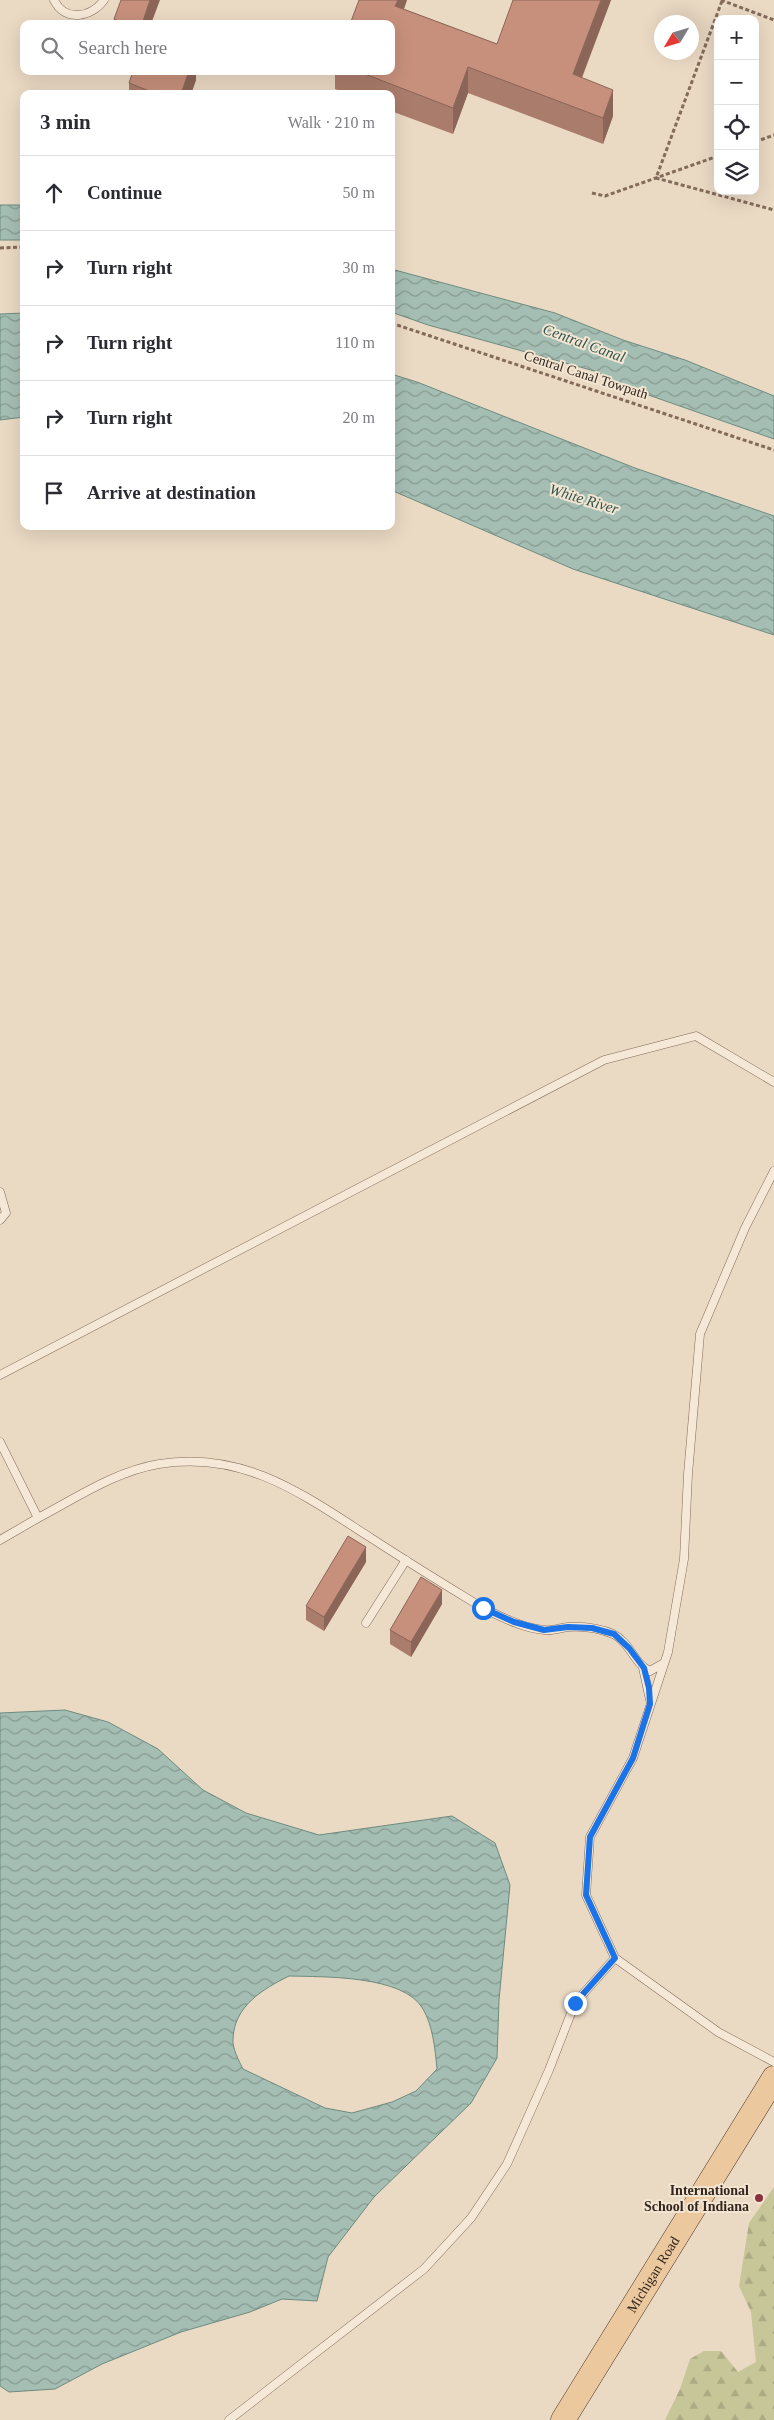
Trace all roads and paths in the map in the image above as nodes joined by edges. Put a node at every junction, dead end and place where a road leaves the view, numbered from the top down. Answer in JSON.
{"nodes":[{"id":1,"x":54,"y":0,"type":"edge"},
{"id":2,"x":104,"y":0,"type":"edge"},
{"id":3,"x":721,"y":0,"type":"edge"},
{"id":4,"x":774,"y":20,"type":"edge"},
{"id":5,"x":774,"y":135,"type":"edge"},
{"id":6,"x":759,"y":141,"type":"edge"},
{"id":7,"x":714,"y":157,"type":"edge"},
{"id":8,"x":656,"y":178,"type":"junction"},
{"id":9,"x":592,"y":193,"type":"dead end"},
{"id":10,"x":774,"y":210,"type":"edge"},
{"id":11,"x":20,"y":247,"type":"edge"},
{"id":12,"x":0,"y":248,"type":"edge"},
{"id":13,"x":395,"y":324,"type":"edge"},
{"id":14,"x":774,"y":450,"type":"edge"},
{"id":15,"x":774,"y":1082,"type":"edge"},
{"id":16,"x":774,"y":1171,"type":"edge"},
{"id":17,"x":0,"y":1192,"type":"edge"},
{"id":18,"x":0,"y":1220,"type":"edge"},
{"id":19,"x":0,"y":1375,"type":"edge"},
{"id":20,"x":0,"y":1442,"type":"edge"},
{"id":21,"x":38,"y":1518,"type":"junction"},
{"id":22,"x":0,"y":1540,"type":"edge"},
{"id":23,"x":406,"y":1560,"type":"junction"},
{"id":24,"x":366,"y":1622,"type":"dead end"},
{"id":25,"x":664,"y":1663,"type":"junction"},
{"id":26,"x":644,"y":1668,"type":"junction"},
{"id":27,"x":650,"y":1704,"type":"junction"},
{"id":28,"x":615,"y":1958,"type":"junction"},
{"id":29,"x":774,"y":2062,"type":"edge"},
{"id":30,"x":774,"y":2078,"type":"edge"},
{"id":31,"x":229,"y":2420,"type":"edge"},
{"id":32,"x":563,"y":2420,"type":"edge"}],
"edges":[{"from":1,"to":2,"type":"lane"},
{"from":3,"to":4,"type":"path"},
{"from":3,"to":8,"type":"path"},
{"from":5,"to":6,"type":"path"},
{"from":7,"to":8,"type":"path"},
{"from":8,"to":9,"type":"path"},
{"from":8,"to":10,"type":"path"},
{"from":11,"to":12,"type":"path"},
{"from":13,"to":14,"type":"path","name":"Central Canal Towpath"},
{"from":15,"to":19,"type":"lane"},
{"from":16,"to":25,"type":"lane"},
{"from":17,"to":18,"type":"lane"},
{"from":20,"to":21,"type":"lane"},
{"from":21,"to":22,"type":"lane"},
{"from":21,"to":23,"type":"lane"},
{"from":23,"to":24,"type":"lane"},
{"from":23,"to":26,"type":"lane"},
{"from":25,"to":26,"type":"lane"},
{"from":25,"to":27,"type":"lane"},
{"from":26,"to":27,"type":"lane"},
{"from":27,"to":28,"type":"lane"},
{"from":28,"to":29,"type":"lane"},
{"from":28,"to":31,"type":"lane"},
{"from":30,"to":32,"type":"main road","name":"Michigan Road"}]}
